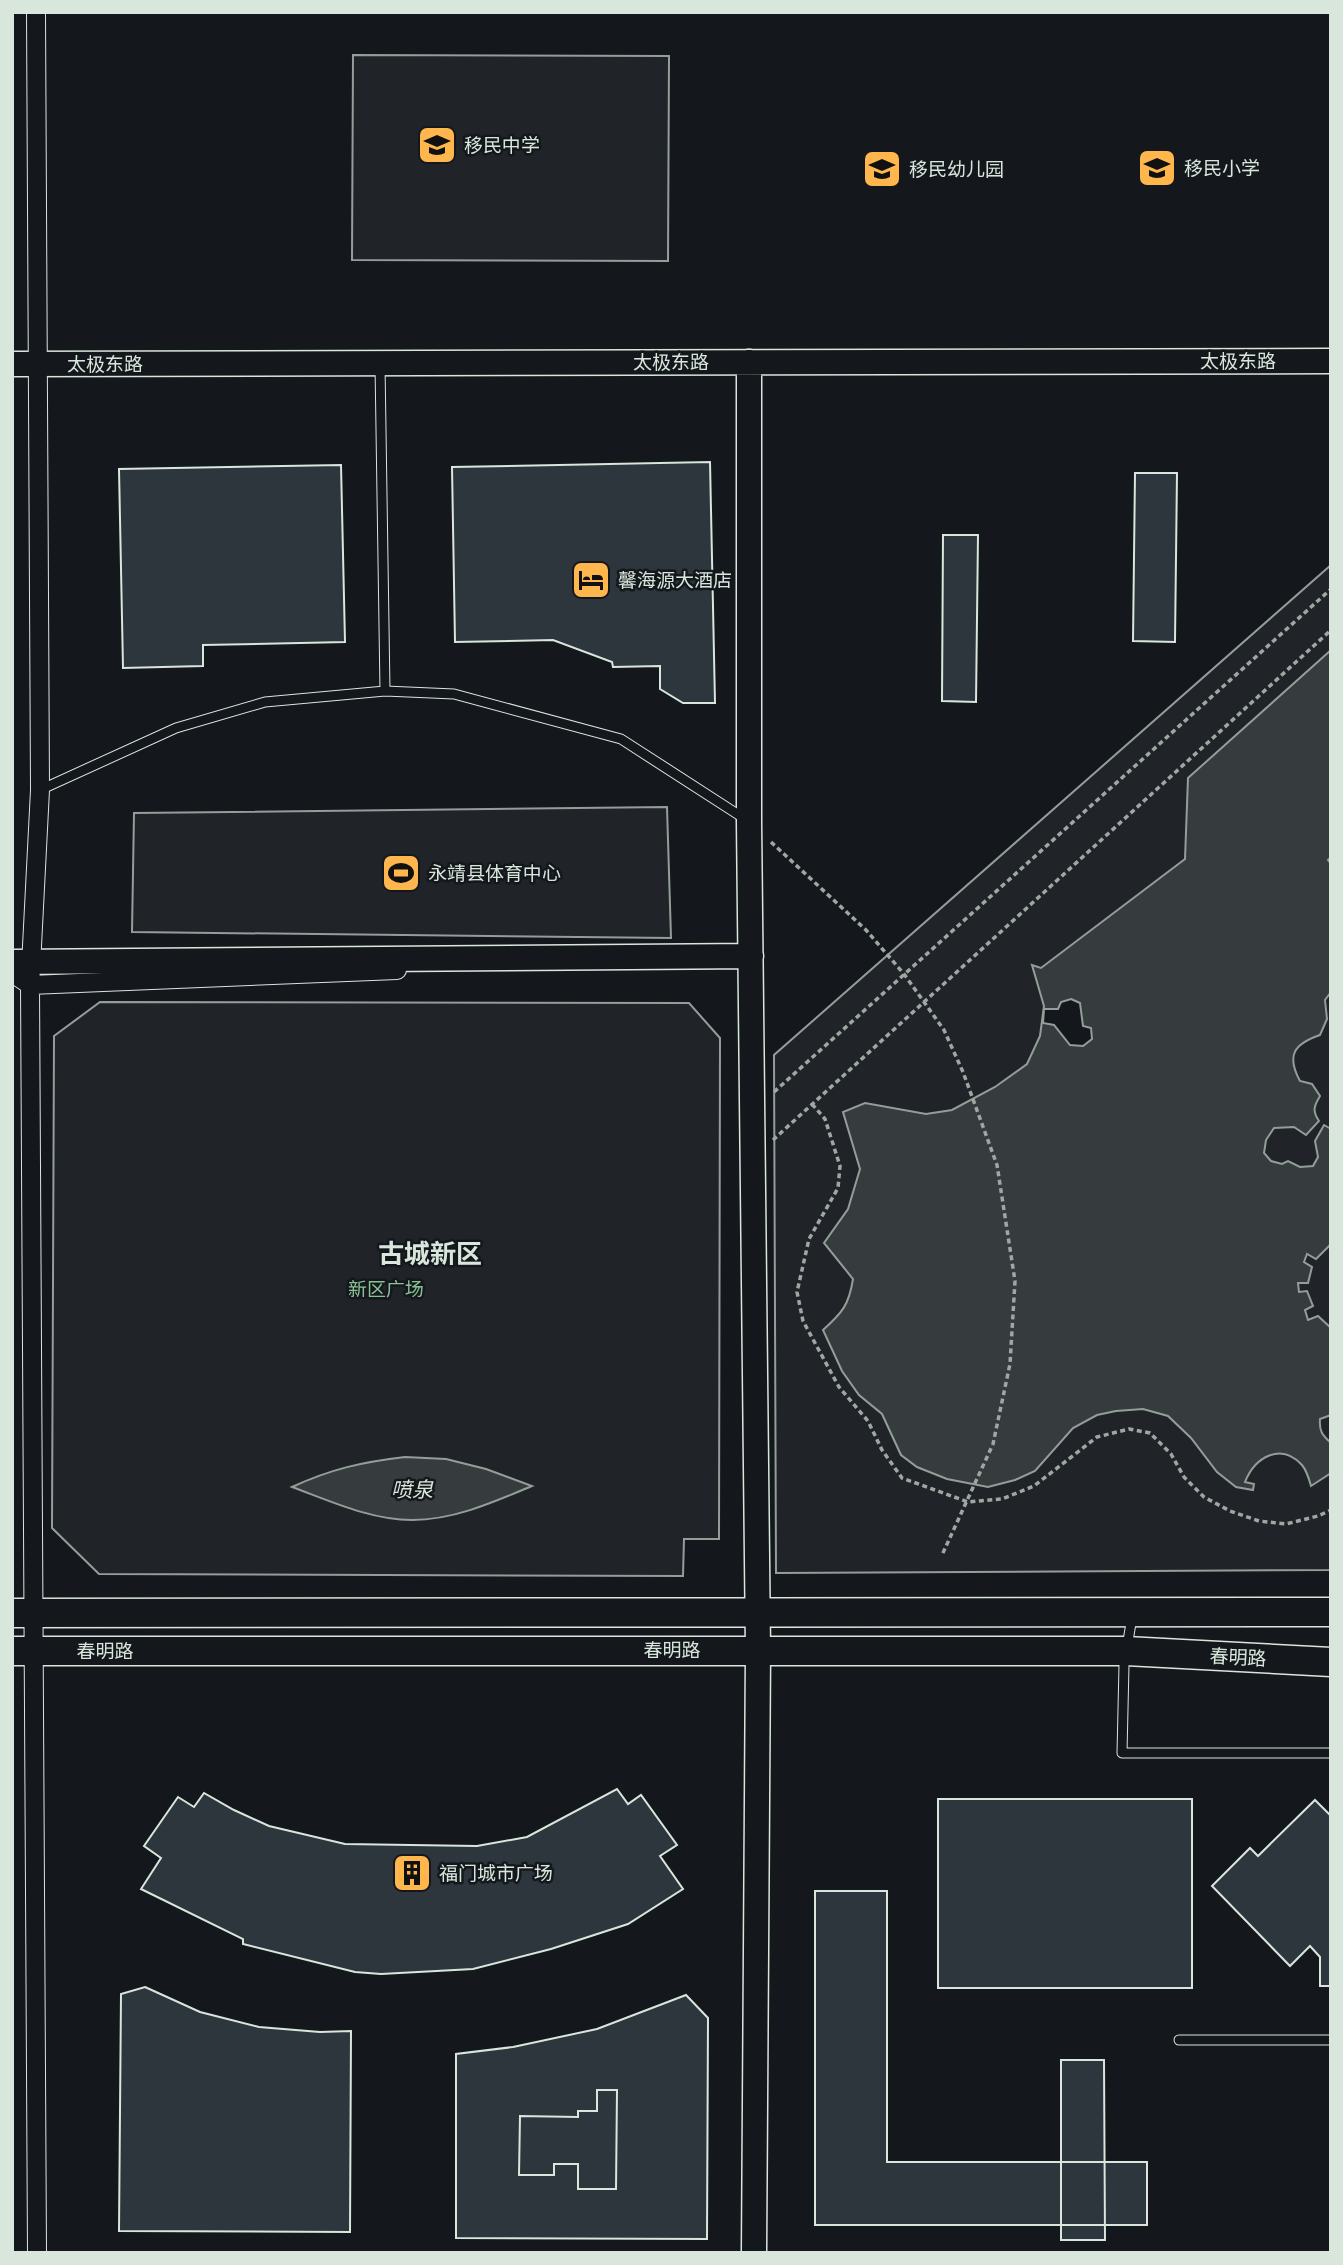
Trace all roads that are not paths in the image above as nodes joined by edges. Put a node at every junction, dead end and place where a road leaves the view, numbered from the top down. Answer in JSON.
{"nodes":[{"id":1,"x":36,"y":12,"type":"edge"},
{"id":2,"x":1331,"y":361,"type":"edge"},
{"id":3,"x":749,"y":362,"type":"junction"},
{"id":4,"x":380,"y":363,"type":"junction"},
{"id":5,"x":24,"y":364,"type":"edge"},
{"id":6,"x":385,"y":691,"type":"junction"},
{"id":7,"x":40,"y":790,"type":"junction"},
{"id":8,"x":749,"y":822,"type":"junction"},
{"id":9,"x":751,"y":956,"type":"junction"},
{"id":10,"x":22,"y":971,"type":"edge"},
{"id":11,"x":758,"y":1612,"type":"junction"},
{"id":12,"x":1133,"y":1612,"type":"junction"},
{"id":13,"x":1331,"y":1612,"type":"edge"},
{"id":14,"x":23,"y":1613,"type":"edge"},
{"id":15,"x":758,"y":1650,"type":"junction"},
{"id":16,"x":23,"y":1651,"type":"edge"},
{"id":17,"x":1126,"y":1651,"type":"junction"},
{"id":18,"x":1331,"y":1662,"type":"edge"},
{"id":19,"x":1331,"y":1753,"type":"edge"},
{"id":20,"x":1179,"y":2040,"type":"dead end"},
{"id":21,"x":1331,"y":2040,"type":"edge"},
{"id":22,"x":37,"y":2253,"type":"edge"},
{"id":23,"x":754,"y":2253,"type":"edge"}],
"edges":[{"from":1,"to":5,"type":"street"},
{"from":2,"to":3,"type":"street","name":"太极东路"},
{"from":3,"to":4,"type":"street","name":"太极东路"},
{"from":3,"to":8,"type":"street"},
{"from":4,"to":5,"type":"street","name":"太极东路"},
{"from":4,"to":6,"type":"lane"},
{"from":5,"to":7,"type":"street"},
{"from":6,"to":7,"type":"lane"},
{"from":6,"to":8,"type":"lane"},
{"from":7,"to":10,"type":"street"},
{"from":8,"to":9,"type":"street"},
{"from":9,"to":10,"type":"street"},
{"from":9,"to":11,"type":"street"},
{"from":10,"to":14,"type":"street"},
{"from":11,"to":12,"type":"main road","name":"春明路"},
{"from":11,"to":14,"type":"main road","name":"春明路"},
{"from":11,"to":15,"type":"street"},
{"from":12,"to":13,"type":"main road","name":"春明路"},
{"from":12,"to":17,"type":"lane"},
{"from":14,"to":16,"type":"street"},
{"from":15,"to":16,"type":"main road","name":"春明路"},
{"from":15,"to":17,"type":"main road","name":"春明路"},
{"from":15,"to":23,"type":"street"},
{"from":16,"to":22,"type":"street"},
{"from":17,"to":18,"type":"main road","name":"春明路"},
{"from":17,"to":19,"type":"lane"},
{"from":20,"to":21,"type":"lane"}]}
